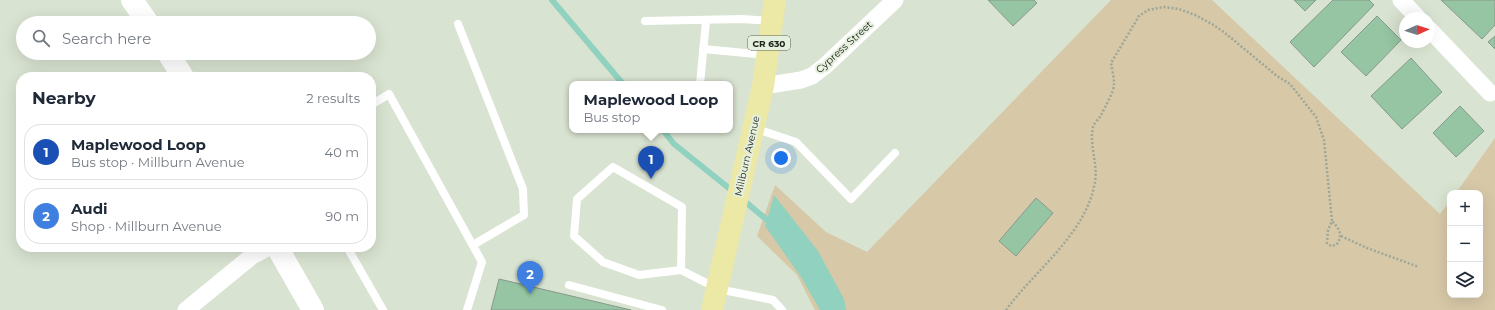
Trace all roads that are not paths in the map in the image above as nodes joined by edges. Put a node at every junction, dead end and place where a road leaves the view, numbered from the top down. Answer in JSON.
{"nodes":[{"id":1,"x":132,"y":0,"type":"edge"},
{"id":2,"x":774,"y":0,"type":"edge"},
{"id":3,"x":895,"y":0,"type":"edge"},
{"id":4,"x":1400,"y":0,"type":"edge"},
{"id":5,"x":1412,"y":12,"type":"edge"},
{"id":6,"x":143,"y":16,"type":"edge"},
{"id":7,"x":645,"y":21,"type":"dead end"},
{"id":8,"x":706,"y":21,"type":"junction"},
{"id":9,"x":773,"y":22,"type":"junction"},
{"id":10,"x":458,"y":24,"type":"dead end"},
{"id":11,"x":1435,"y":35,"type":"edge"},
{"id":12,"x":703,"y":49,"type":"junction"},
{"id":13,"x":767,"y":55,"type":"junction"},
{"id":14,"x":172,"y":60,"type":"edge"},
{"id":15,"x":180,"y":72,"type":"edge"},
{"id":16,"x":700,"y":81,"type":"edge"},
{"id":17,"x":763,"y":86,"type":"junction"},
{"id":18,"x":1490,"y":92,"type":"dead end"},
{"id":19,"x":376,"y":102,"type":"edge"},
{"id":20,"x":754,"y":128,"type":"junction"},
{"id":21,"x":895,"y":153,"type":"dead end"},
{"id":22,"x":473,"y":245,"type":"junction"},
{"id":23,"x":260,"y":252,"type":"edge"},
{"id":24,"x":280,"y":252,"type":"edge"},
{"id":25,"x":350,"y":252,"type":"edge"},
{"id":26,"x":681,"y":270,"type":"junction"},
{"id":27,"x":569,"y":286,"type":"dead end"},
{"id":28,"x":718,"y":289,"type":"junction"},
{"id":29,"x":186,"y":310,"type":"edge"},
{"id":30,"x":313,"y":310,"type":"edge"},
{"id":31,"x":383,"y":310,"type":"edge"},
{"id":32,"x":467,"y":310,"type":"edge"},
{"id":33,"x":662,"y":310,"type":"edge"},
{"id":34,"x":712,"y":310,"type":"edge"},
{"id":35,"x":782,"y":310,"type":"edge"}],
"edges":[{"from":1,"to":6,"type":"main road"},
{"from":2,"to":9,"type":"main road","name":"Millburn Avenue","number":"CR 630"},
{"from":3,"to":17,"type":"street","name":"Cypress Street"},
{"from":4,"to":5,"type":"street"},
{"from":7,"to":8,"type":"lane"},
{"from":8,"to":9,"type":"lane"},
{"from":8,"to":12,"type":"lane"},
{"from":9,"to":13,"type":"main road","name":"Millburn Avenue","number":"CR 630"},
{"from":10,"to":22,"type":"lane"},
{"from":11,"to":18,"type":"street"},
{"from":12,"to":13,"type":"lane"},
{"from":12,"to":16,"type":"lane"},
{"from":13,"to":17,"type":"main road","name":"Millburn Avenue","number":"CR 630"},
{"from":14,"to":15,"type":"main road"},
{"from":17,"to":20,"type":"main road","name":"Millburn Avenue","number":"CR 630"},
{"from":19,"to":22,"type":"lane"},
{"from":20,"to":21,"type":"lane"},
{"from":20,"to":28,"type":"main road","name":"Millburn Avenue","number":"CR 630"},
{"from":22,"to":32,"type":"lane"},
{"from":23,"to":29,"type":"street"},
{"from":24,"to":30,"type":"main road"},
{"from":25,"to":31,"type":"lane"},
{"from":26,"to":26,"type":"lane"},
{"from":26,"to":28,"type":"lane"},
{"from":27,"to":33,"type":"lane"},
{"from":28,"to":34,"type":"main road","name":"Millburn Avenue","number":"CR 630"},
{"from":28,"to":35,"type":"lane"}]}
